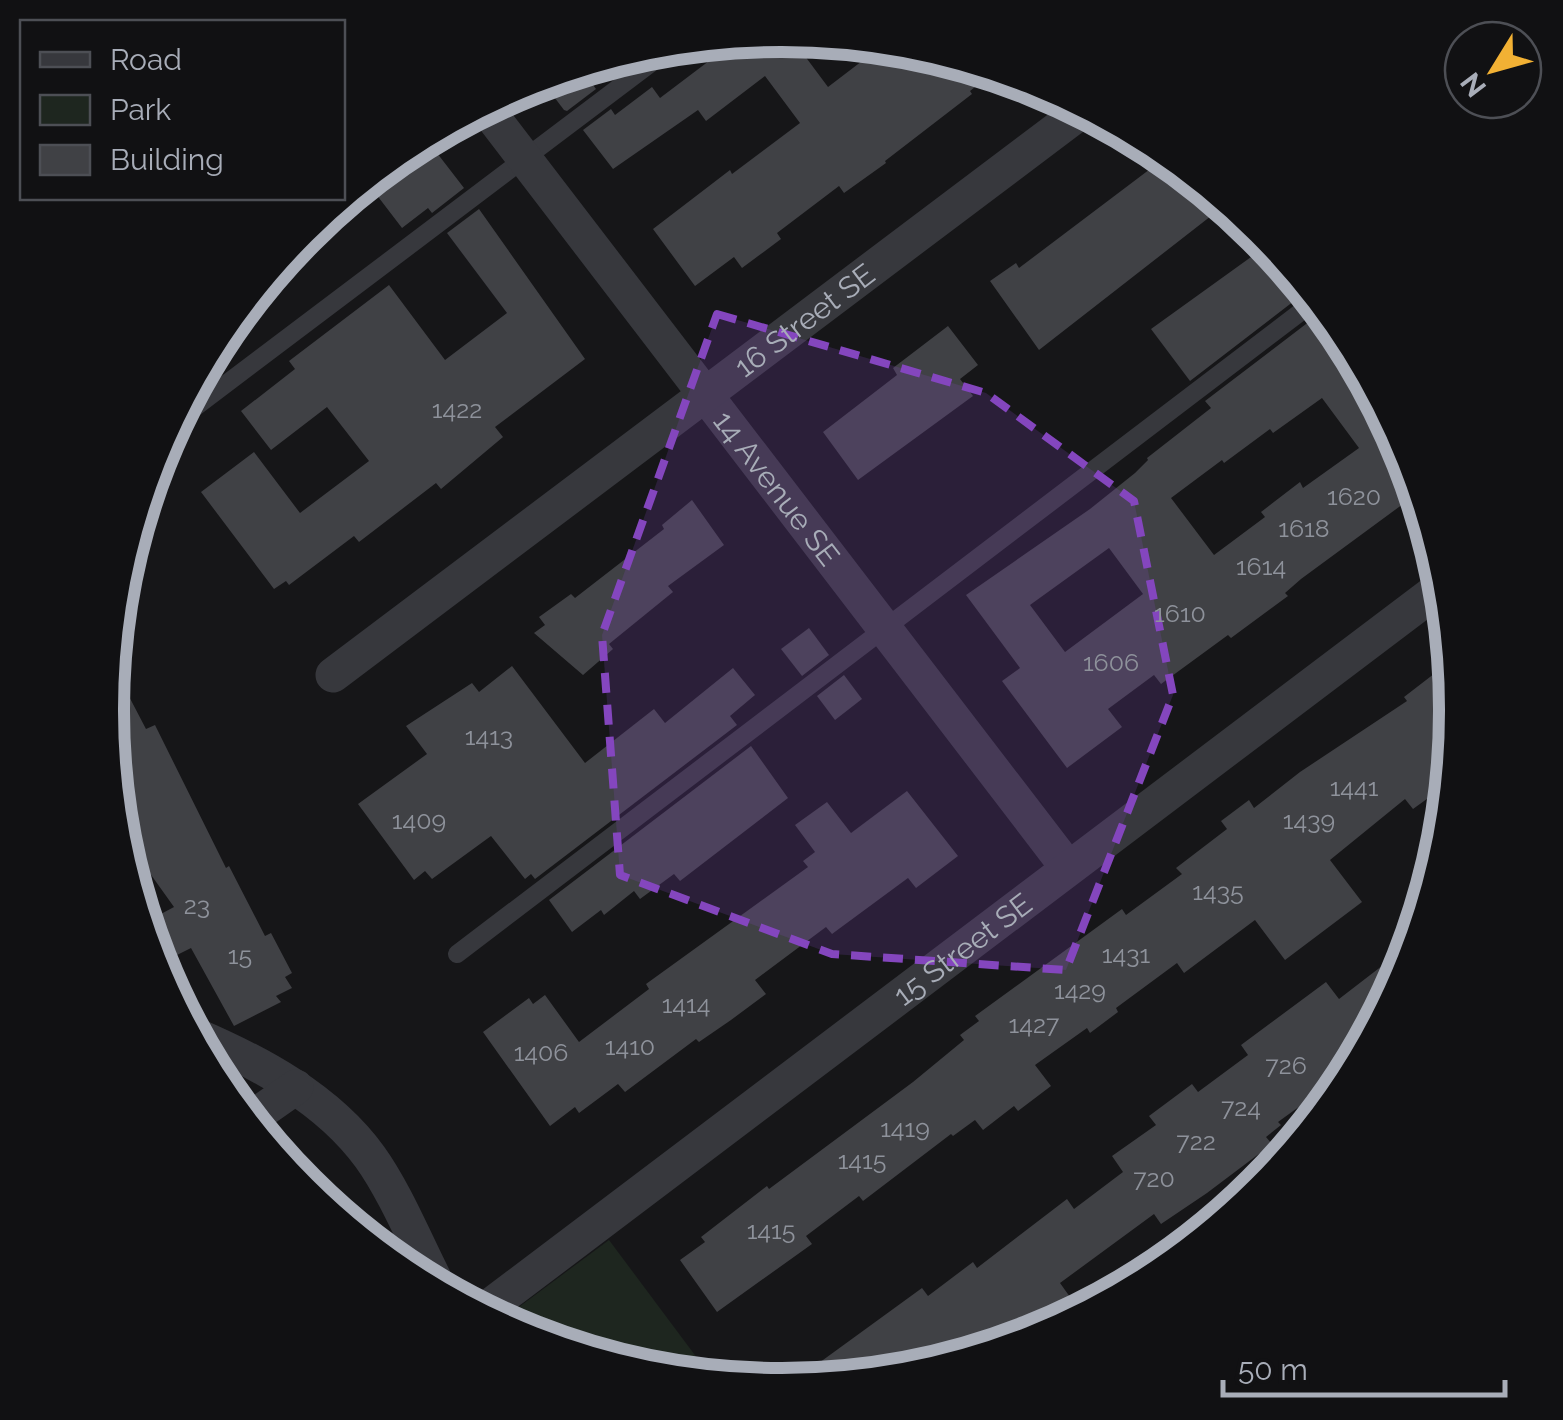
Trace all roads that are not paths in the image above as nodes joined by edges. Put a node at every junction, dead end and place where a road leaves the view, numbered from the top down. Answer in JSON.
{"nodes":[{"id":1,"x":648,"y":66,"type":"edge"},
{"id":2,"x":494,"y":119,"type":"edge"},
{"id":3,"x":1071,"y":120,"type":"edge"},
{"id":4,"x":524,"y":158,"type":"junction"},
{"id":5,"x":1303,"y":310,"type":"edge"},
{"id":6,"x":706,"y":394,"type":"junction"},
{"id":7,"x":201,"y":402,"type":"edge"},
{"id":8,"x":1428,"y":597,"type":"edge"},
{"id":9,"x":884,"y":628,"type":"junction"},
{"id":10,"x":333,"y":675,"type":"dead end"},
{"id":11,"x":1068,"y":868,"type":"junction"},
{"id":12,"x":457,"y":954,"type":"dead end"},
{"id":13,"x":217,"y":1046,"type":"edge"},
{"id":14,"x":296,"y":1088,"type":"junction"},
{"id":15,"x":261,"y":1112,"type":"edge"},
{"id":16,"x":426,"y":1263,"type":"edge"},
{"id":17,"x":495,"y":1302,"type":"edge"}],
"edges":[{"from":1,"to":4,"type":"lane"},
{"from":2,"to":4,"type":"street","name":"14 Avenue SE"},
{"from":3,"to":6,"type":"street","name":"16 Street SE"},
{"from":4,"to":6,"type":"street","name":"14 Avenue SE"},
{"from":4,"to":7,"type":"lane"},
{"from":5,"to":9,"type":"lane"},
{"from":6,"to":9,"type":"street","name":"14 Avenue SE"},
{"from":6,"to":10,"type":"street","name":"16 Street SE"},
{"from":8,"to":11,"type":"street","name":"15 Street SE"},
{"from":9,"to":11,"type":"street","name":"14 Avenue SE"},
{"from":9,"to":12,"type":"lane"},
{"from":11,"to":17,"type":"street","name":"15 Street SE"},
{"from":13,"to":14,"type":"street"},
{"from":14,"to":15,"type":"street"},
{"from":14,"to":16,"type":"street"}]}
